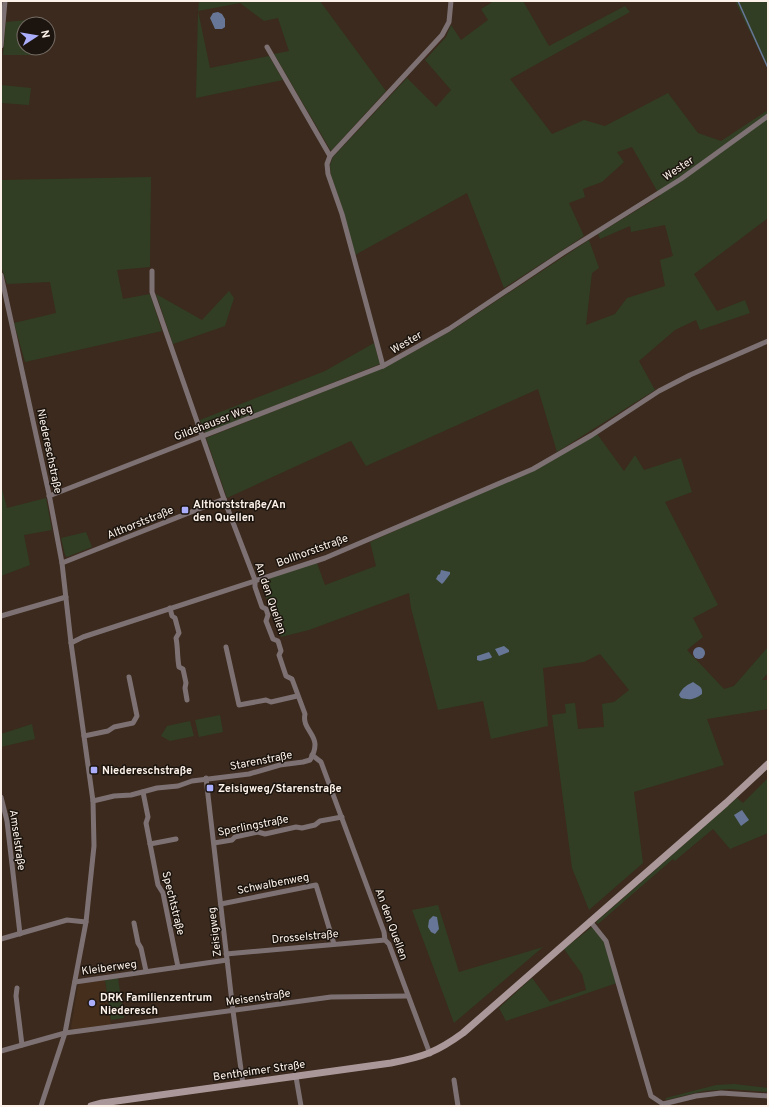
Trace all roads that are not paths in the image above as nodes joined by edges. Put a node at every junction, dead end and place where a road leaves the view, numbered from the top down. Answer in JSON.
{"nodes":[{"id":1,"x":5,"y":1,"type":"edge"},
{"id":2,"x":451,"y":1,"type":"edge"},
{"id":3,"x":1,"y":46,"type":"edge"},
{"id":4,"x":267,"y":48,"type":"dead end"},
{"id":5,"x":768,"y":116,"type":"edge"},
{"id":6,"x":330,"y":156,"type":"junction"},
{"id":7,"x":152,"y":271,"type":"dead end"},
{"id":8,"x":1,"y":275,"type":"edge"},
{"id":9,"x":768,"y":341,"type":"edge"},
{"id":10,"x":383,"y":366,"type":"junction"},
{"id":11,"x":202,"y":436,"type":"junction"},
{"id":12,"x":49,"y":496,"type":"junction"},
{"id":13,"x":224,"y":499,"type":"junction"},
{"id":14,"x":62,"y":563,"type":"junction"},
{"id":15,"x":255,"y":580,"type":"junction"},
{"id":16,"x":66,"y":597,"type":"junction"},
{"id":17,"x":170,"y":608,"type":"junction"},
{"id":18,"x":1,"y":616,"type":"edge"},
{"id":19,"x":71,"y":643,"type":"junction"},
{"id":20,"x":226,"y":647,"type":"dead end"},
{"id":21,"x":130,"y":678,"type":"dead end"},
{"id":22,"x":297,"y":696,"type":"junction"},
{"id":23,"x":187,"y":700,"type":"dead end"},
{"id":24,"x":84,"y":736,"type":"junction"},
{"id":25,"x":312,"y":756,"type":"junction"},
{"id":26,"x":768,"y":764,"type":"edge"},
{"id":27,"x":206,"y":778,"type":"junction"},
{"id":28,"x":143,"y":792,"type":"junction"},
{"id":29,"x":1,"y":797,"type":"edge"},
{"id":30,"x":93,"y":801,"type":"junction"},
{"id":31,"x":342,"y":817,"type":"junction"},
{"id":32,"x":176,"y":839,"type":"dead end"},
{"id":33,"x":214,"y":843,"type":"junction"},
{"id":34,"x":150,"y":844,"type":"junction"},
{"id":35,"x":221,"y":904,"type":"junction"},
{"id":36,"x":590,"y":921,"type":"junction"},
{"id":37,"x":86,"y":922,"type":"junction"},
{"id":38,"x":134,"y":923,"type":"dead end"},
{"id":39,"x":20,"y":934,"type":"junction"},
{"id":40,"x":1,"y":939,"type":"edge"},
{"id":41,"x":385,"y":940,"type":"junction"},
{"id":42,"x":334,"y":944,"type":"junction"},
{"id":43,"x":226,"y":954,"type":"junction"},
{"id":44,"x":227,"y":960,"type":"junction"},
{"id":45,"x":178,"y":967,"type":"junction"},
{"id":46,"x":146,"y":972,"type":"junction"},
{"id":47,"x":75,"y":982,"type":"junction"},
{"id":48,"x":17,"y":988,"type":"dead end"},
{"id":49,"x":408,"y":996,"type":"junction"},
{"id":50,"x":233,"y":1011,"type":"junction"},
{"id":51,"x":65,"y":1033,"type":"junction"},
{"id":52,"x":22,"y":1045,"type":"junction"},
{"id":53,"x":1,"y":1051,"type":"edge"},
{"id":54,"x":430,"y":1054,"type":"junction"},
{"id":55,"x":296,"y":1077,"type":"junction"},
{"id":56,"x":454,"y":1080,"type":"dead end"},
{"id":57,"x":243,"y":1084,"type":"junction"},
{"id":58,"x":768,"y":1096,"type":"edge"},
{"id":59,"x":41,"y":1106,"type":"edge"},
{"id":60,"x":91,"y":1106,"type":"edge"},
{"id":61,"x":301,"y":1106,"type":"edge"},
{"id":62,"x":458,"y":1106,"type":"edge"}],
"edges":[{"from":1,"to":3,"type":"street"},
{"from":2,"to":6,"type":"street"},
{"from":4,"to":6,"type":"street"},
{"from":5,"to":10,"type":"street","name":"Wester"},
{"from":6,"to":10,"type":"street","name":"Wester"},
{"from":7,"to":11,"type":"street","name":"An den Quellen"},
{"from":8,"to":12,"type":"street","name":"Niedereschstraße"},
{"from":9,"to":15,"type":"street","name":"Bollhorststraße"},
{"from":10,"to":11,"type":"street","name":"Gildehauser Weg"},
{"from":11,"to":12,"type":"street","name":"Gildehauser Weg"},
{"from":11,"to":13,"type":"street","name":"An den Quellen"},
{"from":12,"to":14,"type":"street","name":"Niedereschstraße"},
{"from":13,"to":14,"type":"street","name":"Althorststraße"},
{"from":13,"to":15,"type":"street","name":"An den Quellen"},
{"from":14,"to":16,"type":"street","name":"Niedereschstraße"},
{"from":15,"to":17,"type":"street","name":"Bollhorststraße"},
{"from":15,"to":22,"type":"street","name":"An den Quellen"},
{"from":16,"to":18,"type":"street"},
{"from":16,"to":19,"type":"street","name":"Niedereschstraße"},
{"from":17,"to":19,"type":"street","name":"Bollhorststraße"},
{"from":17,"to":23,"type":"street"},
{"from":19,"to":24,"type":"street","name":"Niedereschstraße"},
{"from":20,"to":22,"type":"street"},
{"from":21,"to":24,"type":"street"},
{"from":22,"to":25,"type":"street","name":"An den Quellen"},
{"from":24,"to":30,"type":"street","name":"Niedereschstraße"},
{"from":25,"to":27,"type":"street","name":"Starenstraße"},
{"from":25,"to":31,"type":"street","name":"An den Quellen"},
{"from":26,"to":36,"type":"main road","name":"Bentheimer Straße"},
{"from":27,"to":28,"type":"street","name":"Starenstraße"},
{"from":27,"to":33,"type":"street","name":"Zeisigweg"},
{"from":28,"to":30,"type":"street","name":"Starenstraße"},
{"from":28,"to":34,"type":"street","name":"Spechtstraße"},
{"from":29,"to":39,"type":"street","name":"Amselstraße"},
{"from":30,"to":37,"type":"street","name":"Niedereschstraße"},
{"from":31,"to":33,"type":"street","name":"Sperlingstraße"},
{"from":31,"to":41,"type":"street","name":"An den Quellen"},
{"from":32,"to":34,"type":"street"},
{"from":33,"to":35,"type":"street","name":"Zeisigweg"},
{"from":34,"to":45,"type":"street","name":"Spechtstraße"},
{"from":35,"to":42,"type":"street","name":"Schwalbenweg"},
{"from":35,"to":43,"type":"street","name":"Zeisigweg"},
{"from":36,"to":54,"type":"main road","name":"Bentheimer Straße"},
{"from":36,"to":58,"type":"street"},
{"from":37,"to":39,"type":"street"},
{"from":37,"to":47,"type":"street","name":"Niedereschstraße"},
{"from":38,"to":46,"type":"street","name":"Kleiberweg"},
{"from":39,"to":40,"type":"street"},
{"from":41,"to":42,"type":"street","name":"Drosselstraße"},
{"from":41,"to":49,"type":"street","name":"An den Quellen"},
{"from":42,"to":43,"type":"street","name":"Drosselstraße"},
{"from":43,"to":44,"type":"street","name":"Zeisigweg"},
{"from":44,"to":45,"type":"street","name":"Kleiberweg"},
{"from":44,"to":50,"type":"street","name":"Zeisigweg"},
{"from":45,"to":46,"type":"street","name":"Kleiberweg"},
{"from":46,"to":47,"type":"street","name":"Kleiberweg"},
{"from":47,"to":51,"type":"street","name":"Niedereschstraße"},
{"from":48,"to":52,"type":"street"},
{"from":49,"to":50,"type":"street","name":"Meisenstraße"},
{"from":49,"to":54,"type":"street","name":"An den Quellen"},
{"from":50,"to":51,"type":"street","name":"Meisenstraße"},
{"from":50,"to":57,"type":"street","name":"Zeisigweg"},
{"from":51,"to":52,"type":"street","name":"Meisenstraße"},
{"from":51,"to":59,"type":"street","name":"Niedereschstraße"},
{"from":52,"to":53,"type":"street","name":"Meisenstraße"},
{"from":54,"to":55,"type":"main road","name":"Bentheimer Straße"},
{"from":55,"to":57,"type":"main road","name":"Bentheimer Straße"},
{"from":55,"to":61,"type":"street"},
{"from":56,"to":62,"type":"street"},
{"from":57,"to":60,"type":"main road","name":"Bentheimer Straße"}]}
